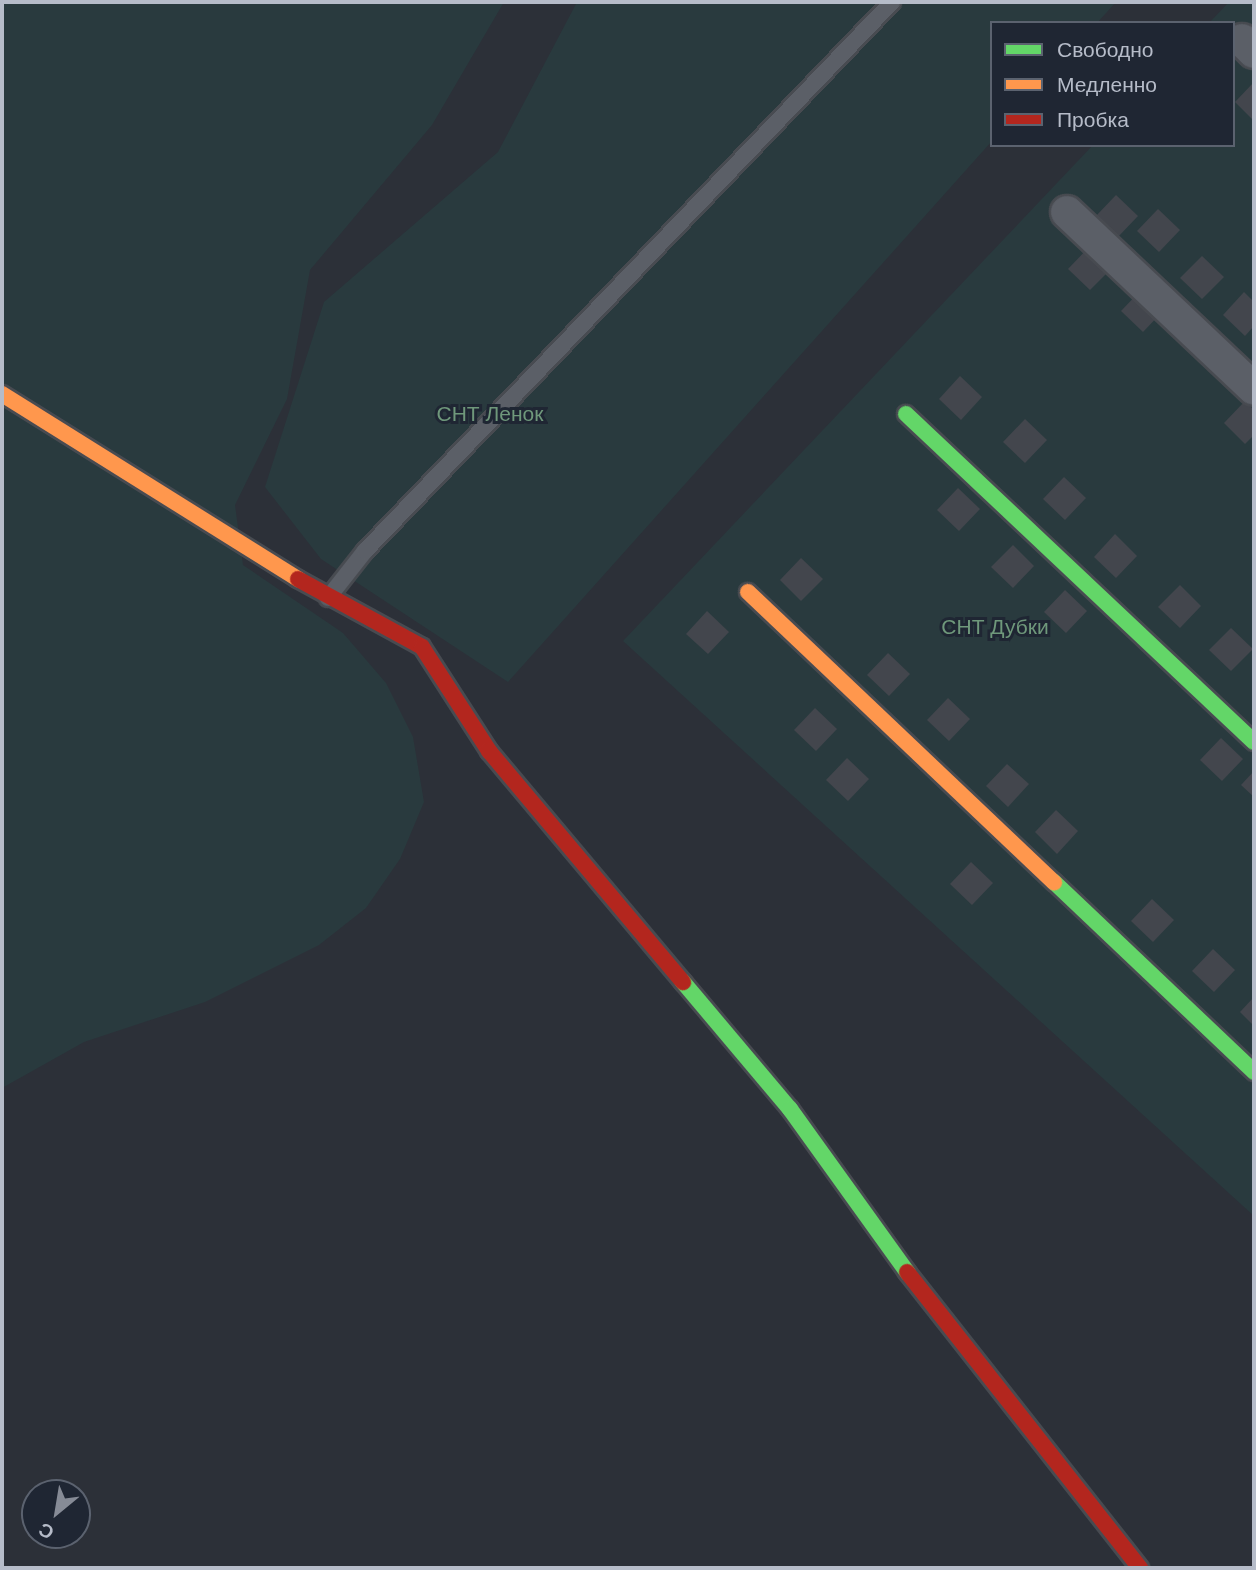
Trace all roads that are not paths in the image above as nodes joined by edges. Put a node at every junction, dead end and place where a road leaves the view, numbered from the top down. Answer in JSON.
{"nodes":[{"id":1,"x":892,"y":2,"type":"edge"},
{"id":2,"x":1067,"y":212,"type":"dead end"},
{"id":3,"x":1254,"y":389,"type":"edge"},
{"id":4,"x":2,"y":394,"type":"edge"},
{"id":5,"x":906,"y":415,"type":"dead end"},
{"id":6,"x":748,"y":592,"type":"dead end"},
{"id":7,"x":328,"y":598,"type":"junction"},
{"id":8,"x":1254,"y":742,"type":"edge"},
{"id":9,"x":1254,"y":1072,"type":"edge"},
{"id":10,"x":1140,"y":1568,"type":"edge"}],
"edges":[{"from":1,"to":7,"type":"lane"},
{"from":2,"to":3,"type":"street"},
{"from":4,"to":7,"type":"street"},
{"from":5,"to":8,"type":"street"},
{"from":6,"to":9,"type":"street"},
{"from":7,"to":10,"type":"street"}]}
